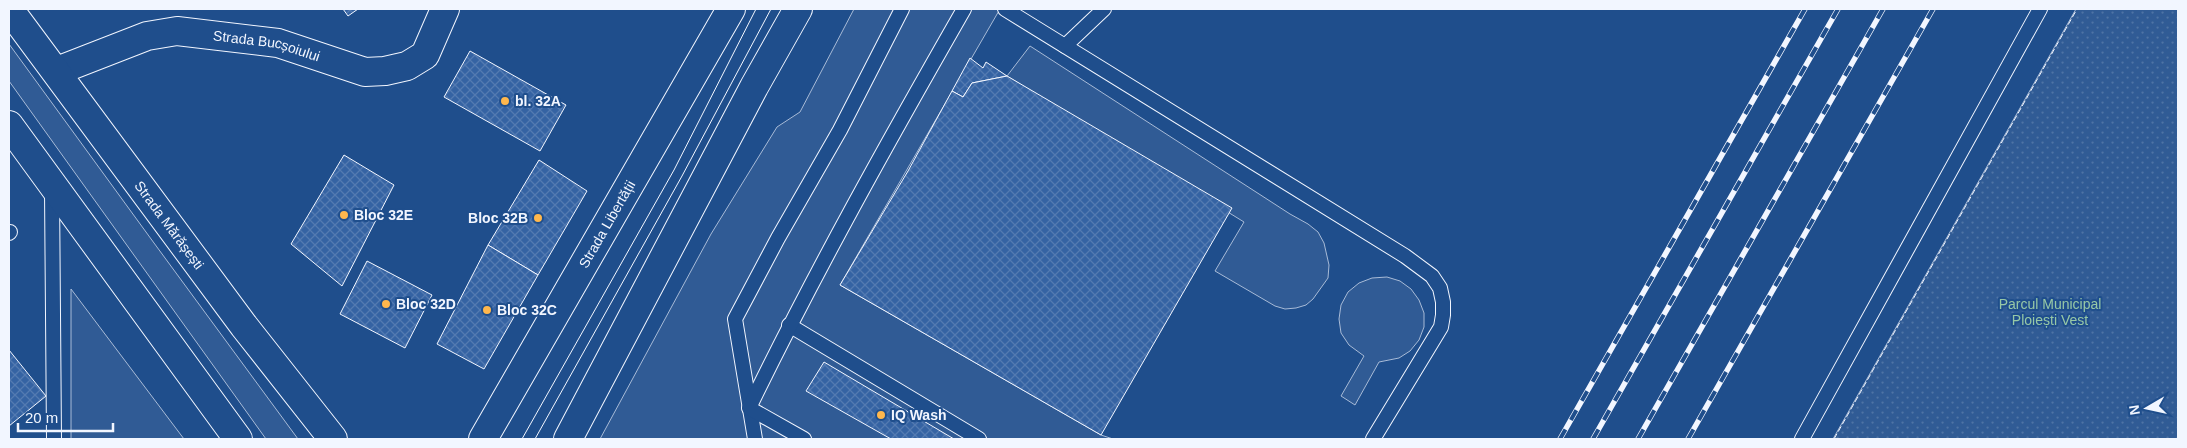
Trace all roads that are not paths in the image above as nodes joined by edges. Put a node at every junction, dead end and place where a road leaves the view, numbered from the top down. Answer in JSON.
{"nodes":[{"id":1,"x":9,"y":9,"type":"edge"},
{"id":2,"x":445,"y":9,"type":"edge"},
{"id":3,"x":731,"y":9,"type":"edge"},
{"id":4,"x":798,"y":9,"type":"edge"},
{"id":5,"x":902,"y":9,"type":"edge"},
{"id":6,"x":964,"y":9,"type":"edge"},
{"id":7,"x":1005,"y":9,"type":"edge"},
{"id":8,"x":1104,"y":9,"type":"edge"},
{"id":9,"x":2040,"y":9,"type":"edge"},
{"id":10,"x":1065,"y":46,"type":"junction"},
{"id":11,"x":57,"y":71,"type":"junction"},
{"id":12,"x":9,"y":125,"type":"edge"},
{"id":13,"x":52,"y":184,"type":"junction"},
{"id":14,"x":789,"y":325,"type":"junction"},
{"id":15,"x":749,"y":408,"type":"junction"},
{"id":16,"x":54,"y":439,"type":"edge"},
{"id":17,"x":238,"y":439,"type":"edge"},
{"id":18,"x":333,"y":439,"type":"edge"},
{"id":19,"x":483,"y":439,"type":"edge"},
{"id":20,"x":568,"y":439,"type":"edge"},
{"id":21,"x":755,"y":439,"type":"edge"},
{"id":22,"x":804,"y":439,"type":"edge"},
{"id":23,"x":979,"y":439,"type":"edge"},
{"id":24,"x":1373,"y":439,"type":"edge"},
{"id":25,"x":1802,"y":439,"type":"edge"}],
"edges":[{"from":1,"to":11,"type":"main road","name":"Strada Mărășești"},
{"from":2,"to":11,"type":"main road","name":"Strada Bucșoiului"},
{"from":3,"to":19,"type":"main road","name":"Strada Libertății"},
{"from":4,"to":20,"type":"main road"},
{"from":5,"to":15,"type":"lane"},
{"from":6,"to":14,"type":"lane"},
{"from":7,"to":10,"type":"lane"},
{"from":8,"to":10,"type":"lane"},
{"from":9,"to":25,"type":"lane"},
{"from":10,"to":24,"type":"lane"},
{"from":11,"to":18,"type":"main road","name":"Strada Mărășești"},
{"from":12,"to":13,"type":"main road"},
{"from":13,"to":16,"type":"lane"},
{"from":13,"to":17,"type":"main road"},
{"from":14,"to":15,"type":"lane"},
{"from":14,"to":23,"type":"lane"},
{"from":15,"to":21,"type":"lane"},
{"from":15,"to":22,"type":"lane"}]}
